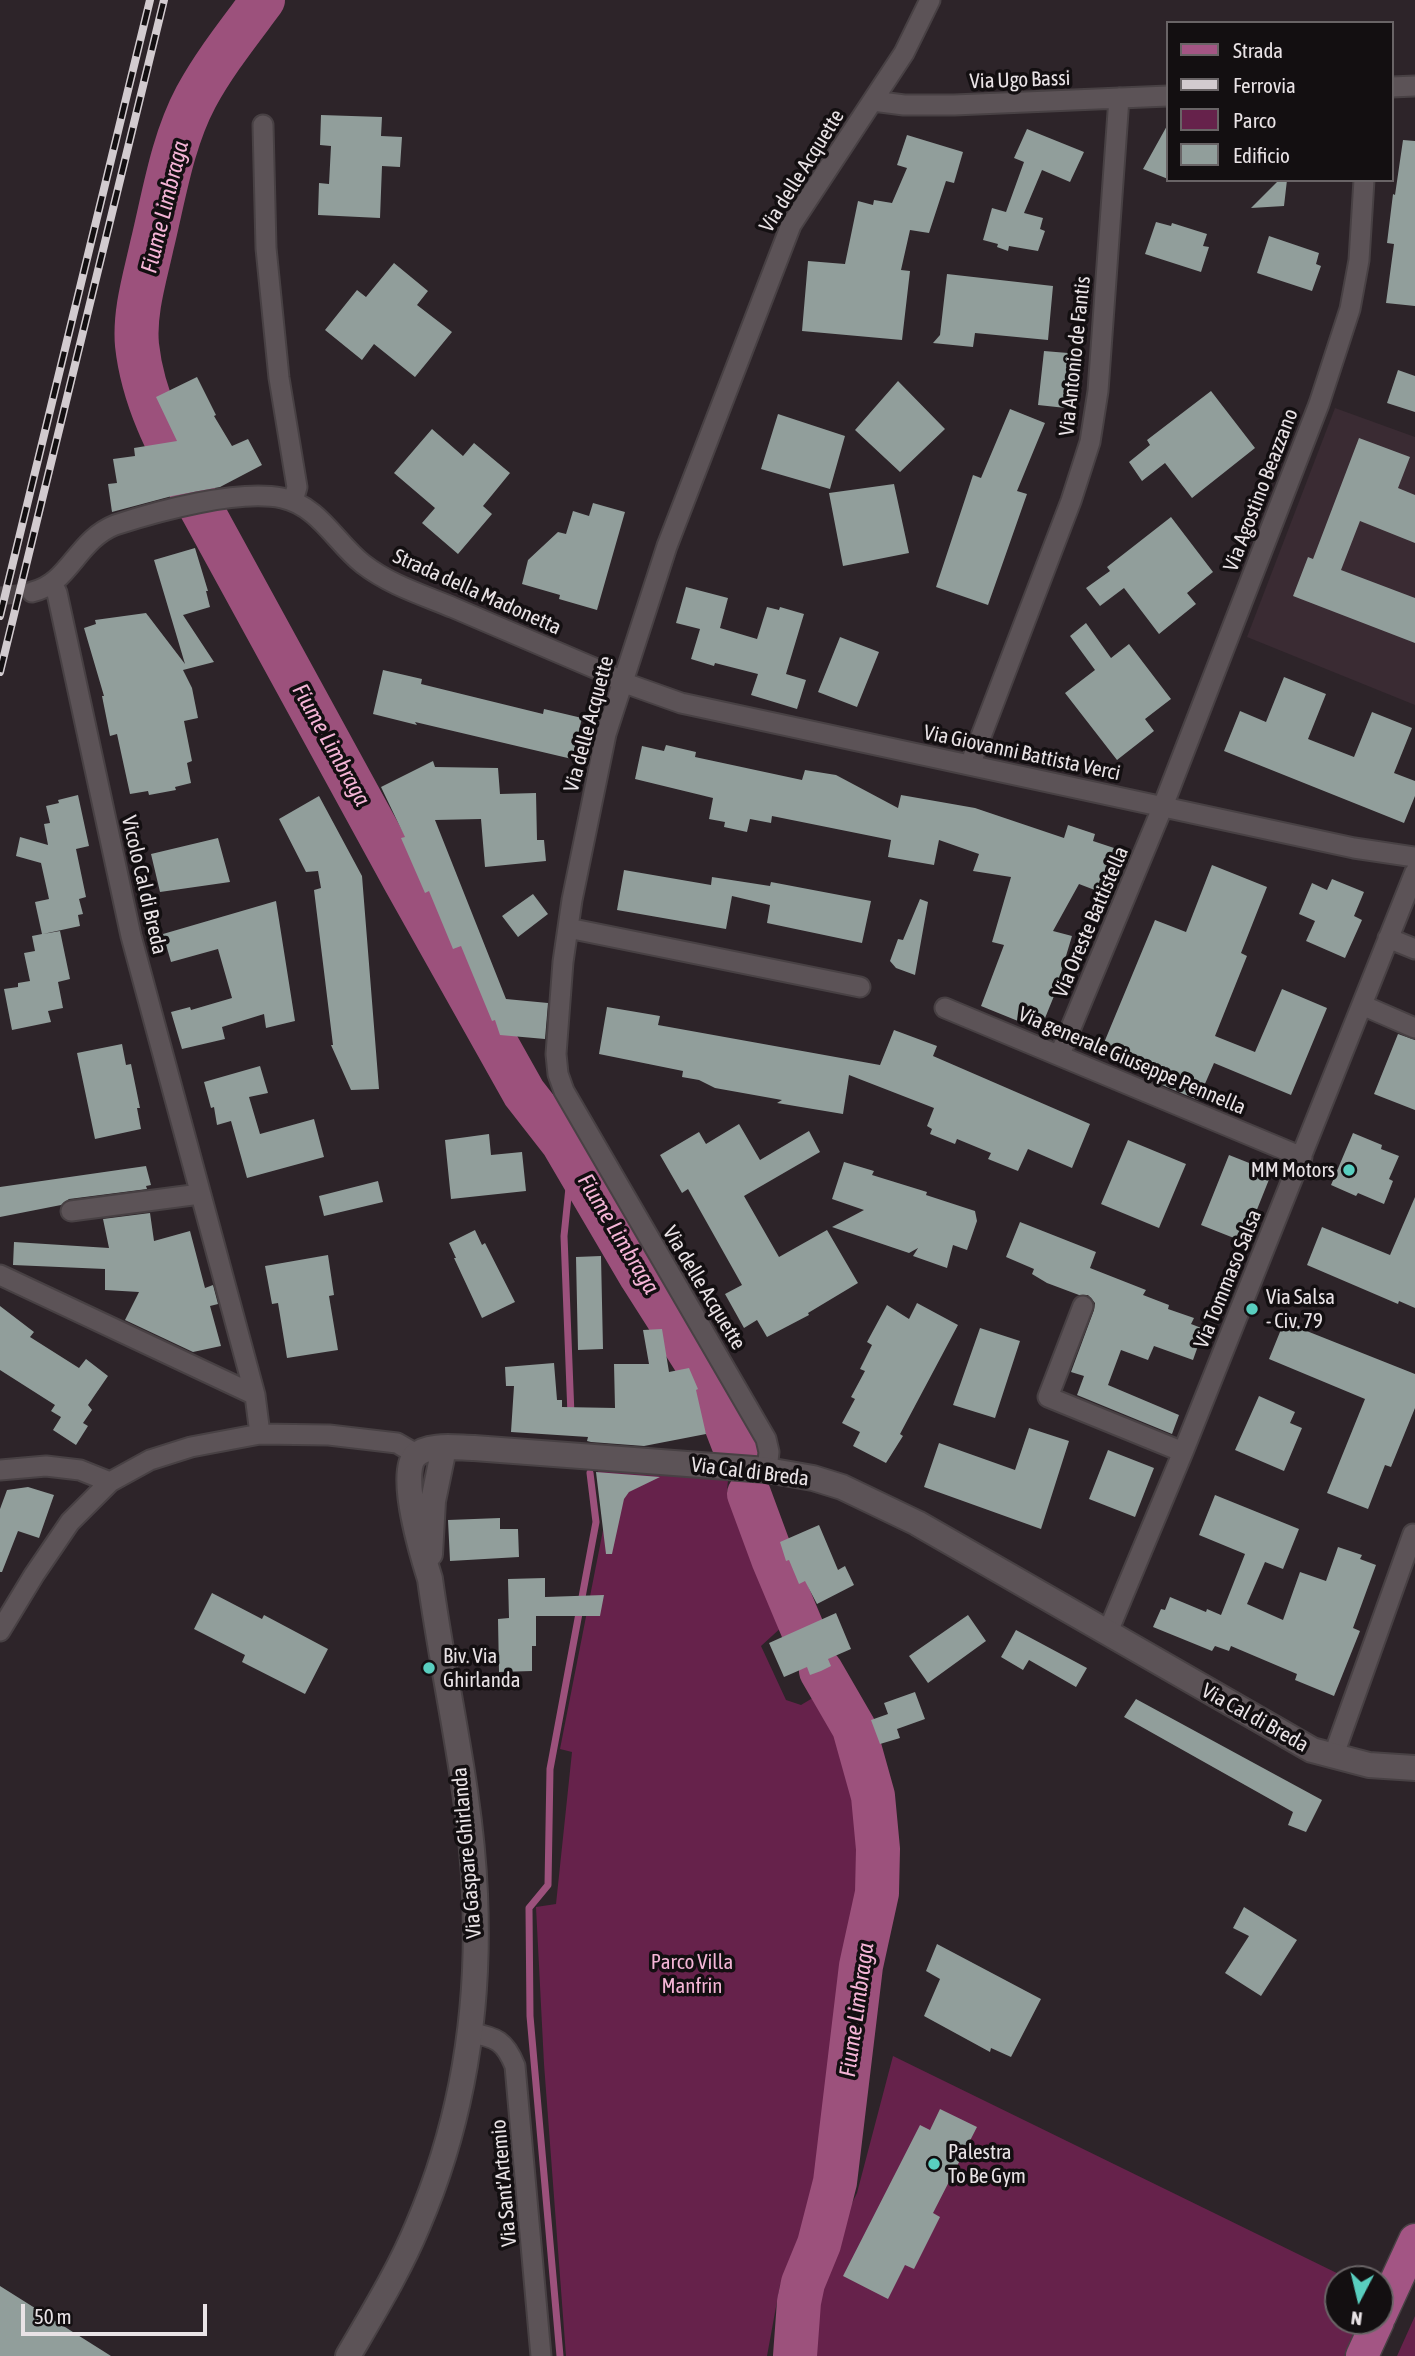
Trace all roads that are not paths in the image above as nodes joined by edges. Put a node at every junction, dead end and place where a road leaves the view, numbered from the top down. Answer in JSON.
{"nodes":[{"id":1,"x":930,"y":0,"type":"edge"},
{"id":2,"x":1415,"y":86,"type":"edge"},
{"id":3,"x":1394,"y":87,"type":"edge"},
{"id":4,"x":1166,"y":96,"type":"edge"},
{"id":5,"x":1119,"y":98,"type":"junction"},
{"id":6,"x":873,"y":101,"type":"junction"},
{"id":7,"x":263,"y":125,"type":"dead end"},
{"id":8,"x":1364,"y":182,"type":"edge"},
{"id":9,"x":293,"y":501,"type":"junction"},
{"id":10,"x":53,"y":584,"type":"junction"},
{"id":11,"x":32,"y":592,"type":"tunnel mouth"},
{"id":12,"x":622,"y":682,"type":"junction"},
{"id":13,"x":970,"y":765,"type":"junction"},
{"id":14,"x":1163,"y":806,"type":"junction"},
{"id":15,"x":1415,"y":856,"type":"edge"},
{"id":16,"x":1415,"y":872,"type":"edge"},
{"id":17,"x":568,"y":928,"type":"junction"},
{"id":18,"x":1388,"y":938,"type":"junction"},
{"id":19,"x":1415,"y":948,"type":"edge"},
{"id":20,"x":860,"y":987,"type":"dead end"},
{"id":21,"x":1362,"y":1005,"type":"junction"},
{"id":22,"x":945,"y":1008,"type":"dead end"},
{"id":23,"x":1415,"y":1028,"type":"edge"},
{"id":24,"x":1060,"y":1054,"type":"junction"},
{"id":25,"x":1302,"y":1157,"type":"junction"},
{"id":26,"x":200,"y":1194,"type":"junction"},
{"id":27,"x":71,"y":1211,"type":"dead end"},
{"id":28,"x":0,"y":1275,"type":"edge"},
{"id":29,"x":1083,"y":1306,"type":"dead end"},
{"id":30,"x":255,"y":1395,"type":"junction"},
{"id":31,"x":261,"y":1434,"type":"junction"},
{"id":32,"x":444,"y":1448,"type":"junction"},
{"id":33,"x":1183,"y":1452,"type":"junction"},
{"id":34,"x":416,"y":1454,"type":"junction"},
{"id":35,"x":0,"y":1470,"type":"edge"},
{"id":36,"x":767,"y":1470,"type":"junction"},
{"id":37,"x":110,"y":1482,"type":"junction"},
{"id":38,"x":1413,"y":1534,"type":"dead end"},
{"id":39,"x":430,"y":1579,"type":"junction"},
{"id":40,"x":0,"y":1631,"type":"edge"},
{"id":41,"x":1107,"y":1634,"type":"junction"},
{"id":42,"x":1333,"y":1757,"type":"junction"},
{"id":43,"x":1415,"y":1768,"type":"edge"},
{"id":44,"x":482,"y":2034,"type":"junction"},
{"id":45,"x":1415,"y":2240,"type":"edge"},
{"id":46,"x":1394,"y":2286,"type":"edge"},
{"id":47,"x":1372,"y":2335,"type":"edge"},
{"id":48,"x":348,"y":2356,"type":"edge"},
{"id":49,"x":541,"y":2356,"type":"edge"},
{"id":50,"x":1362,"y":2356,"type":"edge"}],
"edges":[{"from":1,"to":6,"type":"street","name":"Via delle Acquette"},
{"from":2,"to":3,"type":"street"},
{"from":4,"to":5,"type":"street","name":"Via Ugo Bassi"},
{"from":5,"to":6,"type":"street","name":"Via Ugo Bassi"},
{"from":5,"to":13,"type":"street","name":"Via Antonio de Fantis"},
{"from":6,"to":12,"type":"street","name":"Via delle Acquette"},
{"from":7,"to":9,"type":"street"},
{"from":8,"to":14,"type":"street","name":"Via Agostino Beazzano"},
{"from":9,"to":10,"type":"street","name":"Strada della Madonetta"},
{"from":9,"to":12,"type":"street","name":"Strada della Madonetta"},
{"from":10,"to":11,"type":"street"},
{"from":10,"to":26,"type":"street","name":"Vicolo Cal di Breda"},
{"from":12,"to":13,"type":"street","name":"Via Giovanni Battista Verci"},
{"from":12,"to":17,"type":"street","name":"Via delle Acquette"},
{"from":13,"to":14,"type":"street","name":"Via Giovanni Battista Verci"},
{"from":14,"to":15,"type":"street","name":"Via Giovanni Battista Verci"},
{"from":14,"to":24,"type":"street","name":"Via Oreste Battistella"},
{"from":16,"to":18,"type":"street","name":"Via Tommaso Salsa"},
{"from":17,"to":20,"type":"street"},
{"from":17,"to":36,"type":"street","name":"Via delle Acquette"},
{"from":18,"to":19,"type":"street"},
{"from":18,"to":21,"type":"street","name":"Via Tommaso Salsa"},
{"from":21,"to":23,"type":"street"},
{"from":21,"to":25,"type":"street","name":"Via Tommaso Salsa"},
{"from":22,"to":24,"type":"street","name":"Via generale Giuseppe Pennella"},
{"from":24,"to":25,"type":"street","name":"Via generale Giuseppe Pennella"},
{"from":25,"to":33,"type":"street","name":"Via Tommaso Salsa"},
{"from":26,"to":27,"type":"street"},
{"from":26,"to":30,"type":"street","name":"Vicolo Cal di Breda"},
{"from":28,"to":30,"type":"street"},
{"from":29,"to":33,"type":"street"},
{"from":30,"to":31,"type":"street","name":"Vicolo Cal di Breda"},
{"from":31,"to":34,"type":"street"},
{"from":31,"to":37,"type":"street"},
{"from":32,"to":34,"type":"street","name":"Via Cal di Breda"},
{"from":32,"to":36,"type":"street","name":"Via Cal di Breda"},
{"from":32,"to":39,"type":"street"},
{"from":33,"to":41,"type":"street","name":"Via Tommaso Salsa"},
{"from":34,"to":39,"type":"street"},
{"from":35,"to":37,"type":"street"},
{"from":36,"to":41,"type":"street","name":"Via Cal di Breda"},
{"from":37,"to":40,"type":"street"},
{"from":38,"to":42,"type":"street","name":"Via Cal di Breda"},
{"from":39,"to":44,"type":"street","name":"Via Gaspare Ghirlanda"},
{"from":41,"to":42,"type":"street","name":"Via Cal di Breda"},
{"from":42,"to":43,"type":"street","name":"Via Cal di Breda"},
{"from":44,"to":48,"type":"street","name":"Via Gaspare Ghirlanda"},
{"from":44,"to":49,"type":"street","name":"Via Sant'Artemio"},
{"from":45,"to":46,"type":"main road"},
{"from":47,"to":50,"type":"main road"}]}
